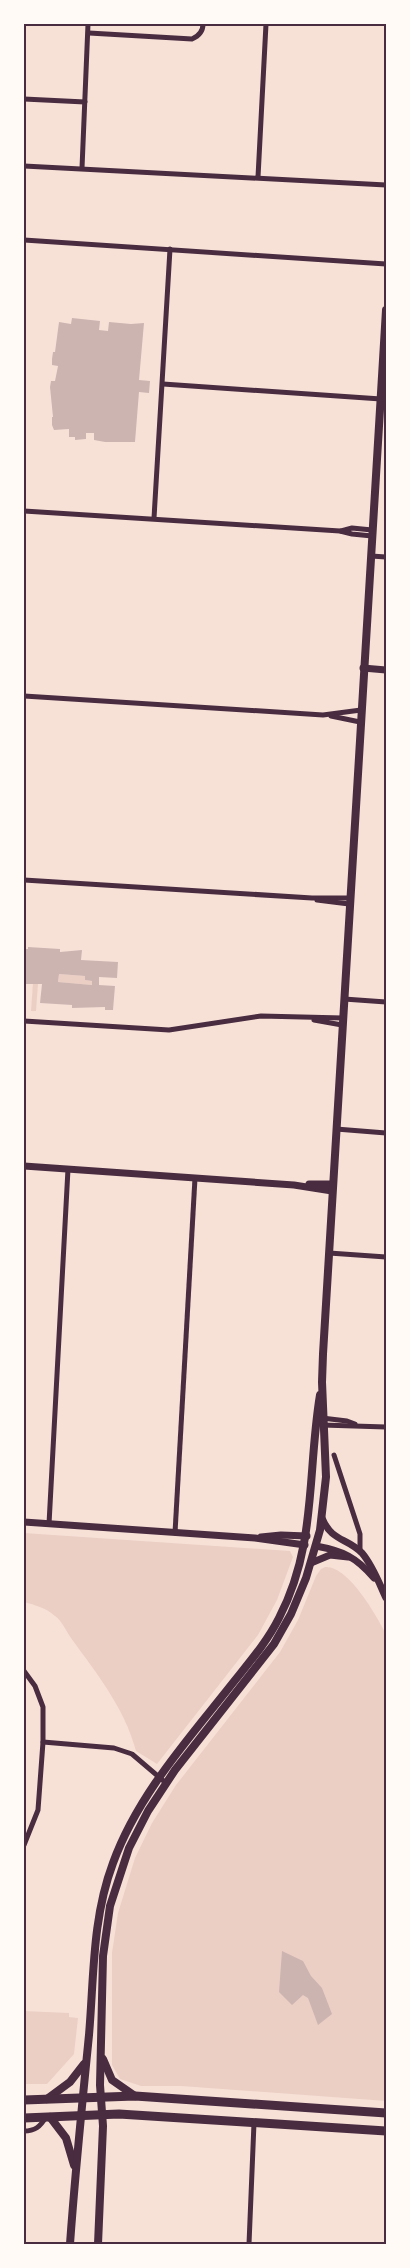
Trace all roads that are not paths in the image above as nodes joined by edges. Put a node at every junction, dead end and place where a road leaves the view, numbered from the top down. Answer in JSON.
{"nodes":[{"id":1,"x":88,"y":24,"type":"edge"},
{"id":2,"x":203,"y":24,"type":"edge"},
{"id":3,"x":266,"y":24,"type":"edge"},
{"id":4,"x":89,"y":33,"type":"junction"},
{"id":5,"x":24,"y":99,"type":"edge"},
{"id":6,"x":85,"y":102,"type":"junction"},
{"id":7,"x":24,"y":166,"type":"edge"},
{"id":8,"x":82,"y":168,"type":"junction"},
{"id":9,"x":258,"y":177,"type":"junction"},
{"id":10,"x":386,"y":185,"type":"edge"},
{"id":11,"x":24,"y":240,"type":"edge"},
{"id":12,"x":170,"y":249,"type":"junction"},
{"id":13,"x":386,"y":264,"type":"edge"},
{"id":14,"x":386,"y":310,"type":"edge"},
{"id":15,"x":163,"y":384,"type":"junction"},
{"id":16,"x":381,"y":399,"type":"junction"},
{"id":17,"x":383,"y":410,"type":"edge"},
{"id":18,"x":24,"y":510,"type":"edge"},
{"id":19,"x":154,"y":518,"type":"junction"},
{"id":20,"x":372,"y":533,"type":"junction"},
{"id":21,"x":371,"y":556,"type":"junction"},
{"id":22,"x":386,"y":557,"type":"edge"},
{"id":23,"x":363,"y":668,"type":"junction"},
{"id":24,"x":386,"y":670,"type":"edge"},
{"id":25,"x":24,"y":696,"type":"edge"},
{"id":26,"x":361,"y":710,"type":"junction"},
{"id":27,"x":324,"y":715,"type":"junction"},
{"id":28,"x":360,"y":722,"type":"junction"},
{"id":29,"x":24,"y":880,"type":"edge"},
{"id":30,"x":349,"y":901,"type":"junction"},
{"id":31,"x":344,"y":999,"type":"junction"},
{"id":32,"x":386,"y":1002,"type":"edge"},
{"id":33,"x":24,"y":1021,"type":"edge"},
{"id":34,"x":342,"y":1021,"type":"junction"},
{"id":35,"x":336,"y":1129,"type":"junction"},
{"id":36,"x":386,"y":1133,"type":"edge"},
{"id":37,"x":24,"y":1166,"type":"edge"},
{"id":38,"x":68,"y":1169,"type":"junction"},
{"id":39,"x":195,"y":1178,"type":"junction"},
{"id":40,"x":333,"y":1187,"type":"junction"},
{"id":41,"x":329,"y":1253,"type":"junction"},
{"id":42,"x":386,"y":1258,"type":"edge"},
{"id":43,"x":320,"y":1421,"type":"junction"},
{"id":44,"x":386,"y":1426,"type":"edge"},
{"id":45,"x":334,"y":1455,"type":"dead end"},
{"id":46,"x":322,"y":1518,"type":"junction"},
{"id":47,"x":24,"y":1522,"type":"edge"},
{"id":48,"x":48,"y":1524,"type":"junction"},
{"id":49,"x":175,"y":1533,"type":"junction"},
{"id":50,"x":307,"y":1536,"type":"junction"},
{"id":51,"x":255,"y":1538,"type":"junction"},
{"id":52,"x":305,"y":1545,"type":"junction"},
{"id":53,"x":316,"y":1545,"type":"junction"},
{"id":54,"x":360,"y":1552,"type":"junction"},
{"id":55,"x":355,"y":1559,"type":"junction"},
{"id":56,"x":311,"y":1562,"type":"junction"},
{"id":57,"x":380,"y":1586,"type":"junction"},
{"id":58,"x":386,"y":1598,"type":"edge"},
{"id":59,"x":24,"y":1671,"type":"edge"},
{"id":60,"x":43,"y":1742,"type":"junction"},
{"id":61,"x":163,"y":1780,"type":"junction"},
{"id":62,"x":24,"y":1845,"type":"edge"},
{"id":63,"x":101,"y":2055,"type":"junction"},
{"id":64,"x":85,"y":2063,"type":"junction"},
{"id":65,"x":134,"y":2096,"type":"junction"},
{"id":66,"x":100,"y":2097,"type":"junction"},
{"id":67,"x":82,"y":2098,"type":"junction"},
{"id":68,"x":47,"y":2099,"type":"junction"},
{"id":69,"x":24,"y":2100,"type":"edge"},
{"id":70,"x":386,"y":2113,"type":"edge"},
{"id":71,"x":102,"y":2115,"type":"junction"},
{"id":72,"x":80,"y":2116,"type":"junction"},
{"id":73,"x":48,"y":2117,"type":"junction"},
{"id":74,"x":24,"y":2118,"type":"edge"},
{"id":75,"x":254,"y":2122,"type":"junction"},
{"id":76,"x":24,"y":2131,"type":"edge"},
{"id":77,"x":386,"y":2131,"type":"edge"},
{"id":78,"x":75,"y":2169,"type":"junction"},
{"id":79,"x":70,"y":2244,"type":"edge"},
{"id":80,"x":98,"y":2244,"type":"edge"},
{"id":81,"x":249,"y":2244,"type":"edge"}],
"edges":[{"from":1,"to":4,"type":"street"},
{"from":2,"to":4,"type":"street"},
{"from":3,"to":9,"type":"street"},
{"from":4,"to":6,"type":"street"},
{"from":5,"to":6,"type":"street"},
{"from":6,"to":8,"type":"street"},
{"from":7,"to":8,"type":"street"},
{"from":8,"to":9,"type":"street"},
{"from":9,"to":10,"type":"street"},
{"from":11,"to":12,"type":"street"},
{"from":12,"to":13,"type":"street"},
{"from":12,"to":15,"type":"street"},
{"from":14,"to":16,"type":"main road"},
{"from":15,"to":16,"type":"street"},
{"from":15,"to":19,"type":"street"},
{"from":16,"to":17,"type":"main road"},
{"from":17,"to":20,"type":"main road"},
{"from":18,"to":19,"type":"street"},
{"from":19,"to":20,"type":"street"},
{"from":20,"to":21,"type":"main road"},
{"from":21,"to":22,"type":"street"},
{"from":21,"to":23,"type":"main road"},
{"from":23,"to":24,"type":"street"},
{"from":23,"to":26,"type":"main road"},
{"from":25,"to":27,"type":"street"},
{"from":26,"to":27,"type":"street"},
{"from":26,"to":28,"type":"main road"},
{"from":27,"to":28,"type":"street"},
{"from":28,"to":30,"type":"main road"},
{"from":29,"to":30,"type":"street"},
{"from":30,"to":31,"type":"main road"},
{"from":31,"to":32,"type":"street"},
{"from":31,"to":34,"type":"main road"},
{"from":33,"to":34,"type":"street"},
{"from":34,"to":35,"type":"main road"},
{"from":35,"to":36,"type":"street"},
{"from":35,"to":40,"type":"main road"},
{"from":37,"to":38,"type":"street"},
{"from":38,"to":39,"type":"street"},
{"from":38,"to":48,"type":"street"},
{"from":39,"to":40,"type":"street"},
{"from":39,"to":49,"type":"street"},
{"from":40,"to":41,"type":"main road"},
{"from":41,"to":42,"type":"street"},
{"from":41,"to":43,"type":"main road"},
{"from":43,"to":44,"type":"street"},
{"from":43,"to":46,"type":"main road"},
{"from":43,"to":50,"type":"main road"},
{"from":45,"to":54,"type":"street"},
{"from":46,"to":53,"type":"main road"},
{"from":46,"to":54,"type":"street"},
{"from":47,"to":48,"type":"street"},
{"from":48,"to":49,"type":"street"},
{"from":49,"to":51,"type":"street"},
{"from":50,"to":51,"type":"street"},
{"from":50,"to":52,"type":"main road"},
{"from":50,"to":53,"type":"main road"},
{"from":51,"to":52,"type":"street"},
{"from":52,"to":53,"type":"main road"},
{"from":52,"to":61,"type":"main road"},
{"from":53,"to":55,"type":"street"},
{"from":53,"to":56,"type":"main road"},
{"from":54,"to":57,"type":"street"},
{"from":55,"to":56,"type":"street"},
{"from":55,"to":57,"type":"street"},
{"from":56,"to":61,"type":"main road"},
{"from":57,"to":58,"type":"street"},
{"from":59,"to":60,"type":"street"},
{"from":60,"to":61,"type":"street"},
{"from":60,"to":62,"type":"street"},
{"from":61,"to":63,"type":"main road"},
{"from":61,"to":64,"type":"main road"},
{"from":63,"to":65,"type":"main road"},
{"from":63,"to":66,"type":"main road"},
{"from":64,"to":67,"type":"main road"},
{"from":64,"to":68,"type":"main road"},
{"from":65,"to":66,"type":"highway"},
{"from":65,"to":70,"type":"highway"},
{"from":66,"to":67,"type":"highway"},
{"from":66,"to":71,"type":"main road"},
{"from":67,"to":68,"type":"highway"},
{"from":67,"to":72,"type":"main road"},
{"from":68,"to":69,"type":"highway"},
{"from":71,"to":72,"type":"highway"},
{"from":71,"to":75,"type":"highway"},
{"from":71,"to":80,"type":"main road"},
{"from":72,"to":73,"type":"highway"},
{"from":72,"to":78,"type":"main road"},
{"from":73,"to":74,"type":"highway"},
{"from":73,"to":76,"type":"street"},
{"from":73,"to":78,"type":"main road"},
{"from":75,"to":77,"type":"highway"},
{"from":75,"to":81,"type":"street"},
{"from":78,"to":79,"type":"main road"}]}
